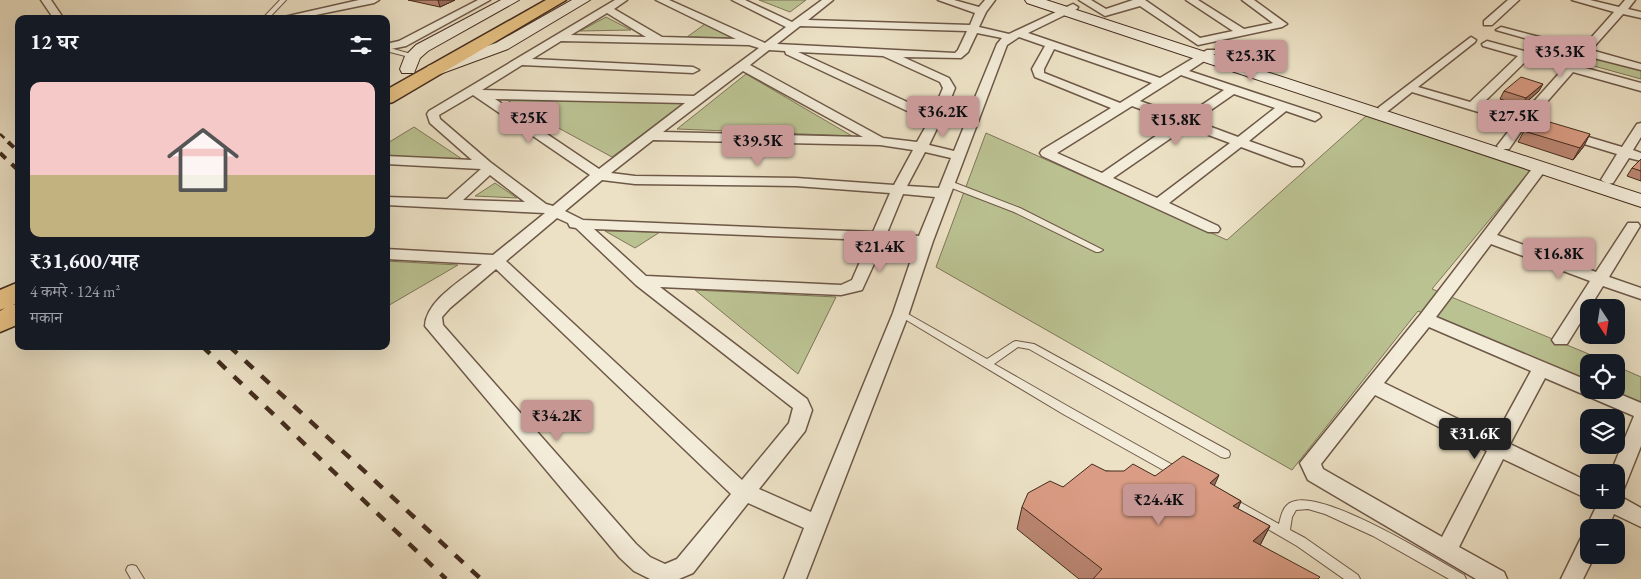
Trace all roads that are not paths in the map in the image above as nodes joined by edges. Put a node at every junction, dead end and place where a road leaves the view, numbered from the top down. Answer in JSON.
{"nodes":[{"id":1,"x":46,"y":0,"type":"edge"},
{"id":2,"x":283,"y":0,"type":"edge"},
{"id":3,"x":374,"y":0,"type":"edge"},
{"id":4,"x":485,"y":0,"type":"edge"},
{"id":5,"x":512,"y":0,"type":"edge"},
{"id":6,"x":532,"y":0,"type":"edge"},
{"id":7,"x":558,"y":0,"type":"edge"},
{"id":8,"x":583,"y":0,"type":"edge"},
{"id":9,"x":622,"y":0,"type":"edge"},
{"id":10,"x":662,"y":0,"type":"edge"},
{"id":11,"x":737,"y":0,"type":"edge"},
{"id":12,"x":828,"y":0,"type":"edge"},
{"id":13,"x":943,"y":0,"type":"edge"},
{"id":14,"x":990,"y":0,"type":"edge"},
{"id":15,"x":1032,"y":0,"type":"edge"},
{"id":16,"x":1191,"y":0,"type":"edge"},
{"id":17,"x":1247,"y":0,"type":"edge"},
{"id":18,"x":1514,"y":0,"type":"edge"},
{"id":19,"x":1577,"y":0,"type":"edge"},
{"id":20,"x":1630,"y":0,"type":"edge"},
{"id":21,"x":1140,"y":1,"type":"edge"},
{"id":22,"x":1068,"y":5,"type":"edge"},
{"id":23,"x":607,"y":9,"type":"junction"},
{"id":24,"x":1621,"y":10,"type":"junction"},
{"id":25,"x":981,"y":11,"type":"junction"},
{"id":26,"x":56,"y":15,"type":"edge"},
{"id":27,"x":269,"y":15,"type":"edge"},
{"id":28,"x":302,"y":15,"type":"edge"},
{"id":29,"x":1641,"y":15,"type":"edge"},
{"id":30,"x":702,"y":18,"type":"junction"},
{"id":31,"x":1488,"y":23,"type":"dead end"},
{"id":32,"x":797,"y":25,"type":"junction"},
{"id":33,"x":974,"y":29,"type":"junction"},
{"id":34,"x":1501,"y":30,"type":"dead end"},
{"id":35,"x":1243,"y":33,"type":"junction"},
{"id":36,"x":1015,"y":35,"type":"junction"},
{"id":37,"x":561,"y":38,"type":"junction"},
{"id":38,"x":660,"y":40,"type":"junction"},
{"id":39,"x":1471,"y":40,"type":"dead end"},
{"id":40,"x":681,"y":41,"type":"junction"},
{"id":41,"x":754,"y":42,"type":"junction"},
{"id":42,"x":1051,"y":44,"type":"junction"},
{"id":43,"x":1487,"y":44,"type":"dead end"},
{"id":44,"x":390,"y":47,"type":"edge"},
{"id":45,"x":768,"y":47,"type":"junction"},
{"id":46,"x":782,"y":48,"type":"junction"},
{"id":47,"x":390,"y":50,"type":"edge"},
{"id":48,"x":854,"y":51,"type":"junction"},
{"id":49,"x":1584,"y":52,"type":"junction"},
{"id":50,"x":886,"y":53,"type":"junction"},
{"id":51,"x":1206,"y":54,"type":"junction"},
{"id":52,"x":1526,"y":55,"type":"junction"},
{"id":53,"x":413,"y":59,"type":"junction"},
{"id":54,"x":521,"y":62,"type":"junction"},
{"id":55,"x":743,"y":66,"type":"junction"},
{"id":56,"x":1641,"y":67,"type":"edge"},
{"id":57,"x":1571,"y":68,"type":"junction"},
{"id":58,"x":693,"y":70,"type":"dead end"},
{"id":59,"x":1179,"y":71,"type":"junction"},
{"id":60,"x":430,"y":72,"type":"junction"},
{"id":61,"x":836,"y":73,"type":"junction"},
{"id":62,"x":390,"y":78,"type":"edge"},
{"id":63,"x":1160,"y":82,"type":"junction"},
{"id":64,"x":1641,"y":87,"type":"edge"},
{"id":65,"x":1410,"y":88,"type":"junction"},
{"id":66,"x":1233,"y":89,"type":"junction"},
{"id":67,"x":478,"y":92,"type":"junction"},
{"id":68,"x":390,"y":96,"type":"edge"},
{"id":69,"x":700,"y":100,"type":"junction"},
{"id":70,"x":1125,"y":104,"type":"junction"},
{"id":71,"x":1473,"y":106,"type":"junction"},
{"id":72,"x":1284,"y":108,"type":"junction"},
{"id":73,"x":1384,"y":108,"type":"junction"},
{"id":74,"x":938,"y":117,"type":"junction"},
{"id":75,"x":1315,"y":117,"type":"dead end"},
{"id":76,"x":971,"y":121,"type":"junction"},
{"id":77,"x":1523,"y":121,"type":"junction"},
{"id":78,"x":1186,"y":122,"type":"junction"},
{"id":79,"x":1641,"y":127,"type":"edge"},
{"id":80,"x":653,"y":136,"type":"junction"},
{"id":81,"x":880,"y":141,"type":"junction"},
{"id":82,"x":1240,"y":142,"type":"junction"},
{"id":83,"x":1504,"y":146,"type":"junction"},
{"id":84,"x":921,"y":147,"type":"junction"},
{"id":85,"x":1625,"y":152,"type":"junction"},
{"id":86,"x":958,"y":156,"type":"junction"},
{"id":87,"x":1641,"y":157,"type":"edge"},
{"id":88,"x":390,"y":160,"type":"edge"},
{"id":89,"x":1297,"y":163,"type":"dead end"},
{"id":90,"x":488,"y":166,"type":"junction"},
{"id":91,"x":1540,"y":168,"type":"junction"},
{"id":92,"x":599,"y":175,"type":"junction"},
{"id":93,"x":1103,"y":178,"type":"junction"},
{"id":94,"x":1608,"y":180,"type":"junction"},
{"id":95,"x":899,"y":188,"type":"junction"},
{"id":96,"x":945,"y":188,"type":"junction"},
{"id":97,"x":1641,"y":190,"type":"edge"},
{"id":98,"x":390,"y":201,"type":"edge"},
{"id":99,"x":1641,"y":201,"type":"edge"},
{"id":100,"x":451,"y":202,"type":"junction"},
{"id":101,"x":1159,"y":204,"type":"junction"},
{"id":102,"x":547,"y":214,"type":"junction"},
{"id":103,"x":580,"y":224,"type":"junction"},
{"id":104,"x":1633,"y":226,"type":"dead end"},
{"id":105,"x":1213,"y":229,"type":"dead end"},
{"id":106,"x":879,"y":236,"type":"junction"},
{"id":107,"x":1487,"y":237,"type":"junction"},
{"id":108,"x":925,"y":241,"type":"junction"},
{"id":109,"x":1099,"y":250,"type":"dead end"},
{"id":110,"x":390,"y":254,"type":"edge"},
{"id":111,"x":496,"y":260,"type":"junction"},
{"id":112,"x":1601,"y":280,"type":"junction"},
{"id":113,"x":642,"y":281,"type":"junction"},
{"id":114,"x":15,"y":292,"type":"edge"},
{"id":115,"x":1641,"y":294,"type":"edge"},
{"id":116,"x":0,"y":301,"type":"edge"},
{"id":117,"x":15,"y":314,"type":"edge"},
{"id":118,"x":901,"y":314,"type":"junction"},
{"id":119,"x":1426,"y":319,"type":"junction"},
{"id":120,"x":0,"y":323,"type":"edge"},
{"id":121,"x":1561,"y":340,"type":"dead end"},
{"id":122,"x":987,"y":364,"type":"junction"},
{"id":123,"x":1542,"y":369,"type":"junction"},
{"id":124,"x":1580,"y":385,"type":"edge"},
{"id":125,"x":1374,"y":386,"type":"junction"},
{"id":126,"x":1613,"y":399,"type":"edge"},
{"id":127,"x":1641,"y":411,"type":"edge"},
{"id":128,"x":1641,"y":421,"type":"edge"},
{"id":129,"x":1501,"y":448,"type":"junction"},
{"id":130,"x":1225,"y":454,"type":"dead end"},
{"id":131,"x":1623,"y":464,"type":"edge"},
{"id":132,"x":1189,"y":479,"type":"edge"},
{"id":133,"x":1580,"y":488,"type":"edge"},
{"id":134,"x":1215,"y":493,"type":"edge"},
{"id":135,"x":746,"y":494,"type":"junction"},
{"id":136,"x":1625,"y":507,"type":"edge"},
{"id":137,"x":1641,"y":518,"type":"edge"},
{"id":138,"x":816,"y":524,"type":"junction"},
{"id":139,"x":1284,"y":532,"type":"junction"},
{"id":140,"x":1446,"y":551,"type":"junction"},
{"id":141,"x":1580,"y":563,"type":"edge"},
{"id":142,"x":795,"y":579,"type":"edge"},
{"id":143,"x":1354,"y":579,"type":"edge"},
{"id":144,"x":1460,"y":579,"type":"edge"},
{"id":145,"x":1496,"y":579,"type":"edge"},
{"id":146,"x":1572,"y":579,"type":"edge"}],
"edges":[{"from":1,"to":26,"type":"street"},
{"from":2,"to":27,"type":"lane"},
{"from":3,"to":28,"type":"street"},
{"from":4,"to":44,"type":"street"},
{"from":5,"to":53,"type":"street"},
{"from":6,"to":53,"type":"main road"},
{"from":7,"to":60,"type":"main road"},
{"from":8,"to":60,"type":"street"},
{"from":9,"to":23,"type":"street"},
{"from":10,"to":30,"type":"street"},
{"from":11,"to":32,"type":"street"},
{"from":12,"to":32,"type":"street"},
{"from":13,"to":25,"type":"street"},
{"from":14,"to":25,"type":"street"},
{"from":15,"to":22,"type":"street"},
{"from":16,"to":35,"type":"street"},
{"from":17,"to":35,"type":"street"},
{"from":18,"to":31,"type":"street"},
{"from":19,"to":24,"type":"street"},
{"from":20,"to":24,"type":"street"},
{"from":21,"to":22,"type":"street"},
{"from":21,"to":35,"type":"street"},
{"from":22,"to":36,"type":"street"},
{"from":22,"to":51,"type":"street"},
{"from":23,"to":37,"type":"street"},
{"from":23,"to":38,"type":"street"},
{"from":24,"to":29,"type":"street"},
{"from":24,"to":49,"type":"street"},
{"from":25,"to":33,"type":"street"},
{"from":30,"to":40,"type":"street"},
{"from":30,"to":41,"type":"street"},
{"from":32,"to":33,"type":"street"},
{"from":32,"to":45,"type":"street"},
{"from":33,"to":36,"type":"street"},
{"from":33,"to":50,"type":"street"},
{"from":34,"to":49,"type":"street"},
{"from":36,"to":42,"type":"street"},
{"from":36,"to":76,"type":"street"},
{"from":37,"to":38,"type":"street"},
{"from":37,"to":54,"type":"street"},
{"from":38,"to":40,"type":"street"},
{"from":39,"to":65,"type":"street"},
{"from":40,"to":41,"type":"street"},
{"from":41,"to":45,"type":"street"},
{"from":42,"to":63,"type":"street"},
{"from":42,"to":70,"type":"street"},
{"from":43,"to":52,"type":"street"},
{"from":45,"to":46,"type":"street"},
{"from":45,"to":55,"type":"street"},
{"from":46,"to":48,"type":"street"},
{"from":46,"to":61,"type":"street"},
{"from":47,"to":53,"type":"lane"},
{"from":48,"to":50,"type":"street"},
{"from":48,"to":61,"type":"street"},
{"from":49,"to":56,"type":"street"},
{"from":49,"to":57,"type":"street"},
{"from":50,"to":74,"type":"street"},
{"from":51,"to":59,"type":"street"},
{"from":51,"to":73,"type":"street"},
{"from":51,"to":91,"type":"street"},
{"from":52,"to":57,"type":"street"},
{"from":52,"to":71,"type":"street"},
{"from":53,"to":62,"type":"main road"},
{"from":54,"to":58,"type":"street"},
{"from":54,"to":67,"type":"street"},
{"from":55,"to":69,"type":"street"},
{"from":55,"to":81,"type":"street"},
{"from":57,"to":64,"type":"street"},
{"from":57,"to":77,"type":"street"},
{"from":59,"to":63,"type":"street"},
{"from":59,"to":66,"type":"street"},
{"from":60,"to":68,"type":"main road"},
{"from":61,"to":74,"type":"street"},
{"from":63,"to":70,"type":"street"},
{"from":65,"to":71,"type":"street"},
{"from":65,"to":73,"type":"street"},
{"from":66,"to":72,"type":"street"},
{"from":66,"to":78,"type":"street"},
{"from":67,"to":69,"type":"street"},
{"from":67,"to":90,"type":"street"},
{"from":67,"to":92,"type":"street"},
{"from":69,"to":80,"type":"street"},
{"from":70,"to":78,"type":"street"},
{"from":70,"to":93,"type":"street"},
{"from":71,"to":77,"type":"street"},
{"from":72,"to":75,"type":"street"},
{"from":72,"to":82,"type":"street"},
{"from":73,"to":83,"type":"street"},
{"from":74,"to":76,"type":"street"},
{"from":74,"to":84,"type":"street"},
{"from":76,"to":86,"type":"street"},
{"from":77,"to":83,"type":"street"},
{"from":77,"to":85,"type":"street"},
{"from":78,"to":82,"type":"street"},
{"from":78,"to":93,"type":"street"},
{"from":79,"to":85,"type":"street"},
{"from":80,"to":81,"type":"street"},
{"from":80,"to":92,"type":"street"},
{"from":81,"to":84,"type":"street"},
{"from":82,"to":89,"type":"street"},
{"from":82,"to":101,"type":"street"},
{"from":83,"to":94,"type":"street"},
{"from":84,"to":86,"type":"street"},
{"from":84,"to":95,"type":"street"},
{"from":85,"to":87,"type":"street"},
{"from":85,"to":94,"type":"street"},
{"from":86,"to":96,"type":"street"},
{"from":88,"to":90,"type":"street"},
{"from":90,"to":100,"type":"street"},
{"from":90,"to":102,"type":"street"},
{"from":91,"to":99,"type":"street"},
{"from":91,"to":107,"type":"street"},
{"from":92,"to":95,"type":"street"},
{"from":92,"to":102,"type":"street"},
{"from":93,"to":101,"type":"street"},
{"from":94,"to":97,"type":"street"},
{"from":95,"to":96,"type":"street"},
{"from":95,"to":106,"type":"street"},
{"from":96,"to":108,"type":"street"},
{"from":96,"to":109,"type":"lane"},
{"from":98,"to":100,"type":"street"},
{"from":100,"to":102,"type":"street"},
{"from":101,"to":105,"type":"street"},
{"from":102,"to":103,"type":"street"},
{"from":102,"to":111,"type":"street"},
{"from":103,"to":106,"type":"street"},
{"from":103,"to":113,"type":"street"},
{"from":104,"to":112,"type":"street"},
{"from":106,"to":108,"type":"street"},
{"from":106,"to":113,"type":"street"},
{"from":107,"to":112,"type":"street"},
{"from":107,"to":119,"type":"street"},
{"from":108,"to":118,"type":"street"},
{"from":110,"to":111,"type":"street"},
{"from":111,"to":135,"type":"street"},
{"from":111,"to":135,"type":"street"},
{"from":112,"to":115,"type":"street"},
{"from":112,"to":121,"type":"street"},
{"from":113,"to":135,"type":"street"},
{"from":114,"to":116,"type":"main road"},
{"from":117,"to":120,"type":"main road"},
{"from":118,"to":122,"type":"lane"},
{"from":118,"to":138,"type":"street"},
{"from":119,"to":123,"type":"street"},
{"from":119,"to":125,"type":"street"},
{"from":122,"to":130,"type":"lane"},
{"from":122,"to":132,"type":"lane"},
{"from":123,"to":124,"type":"street"},
{"from":123,"to":129,"type":"street"},
{"from":125,"to":129,"type":"street"},
{"from":125,"to":140,"type":"street"},
{"from":126,"to":127,"type":"street"},
{"from":128,"to":131,"type":"street"},
{"from":129,"to":133,"type":"street"},
{"from":129,"to":140,"type":"street"},
{"from":134,"to":139,"type":"lane"},
{"from":135,"to":138,"type":"street"},
{"from":136,"to":137,"type":"street"},
{"from":138,"to":142,"type":"street"},
{"from":139,"to":143,"type":"lane"},
{"from":139,"to":144,"type":"lane"},
{"from":140,"to":145,"type":"street"},
{"from":141,"to":146,"type":"street"}]}
